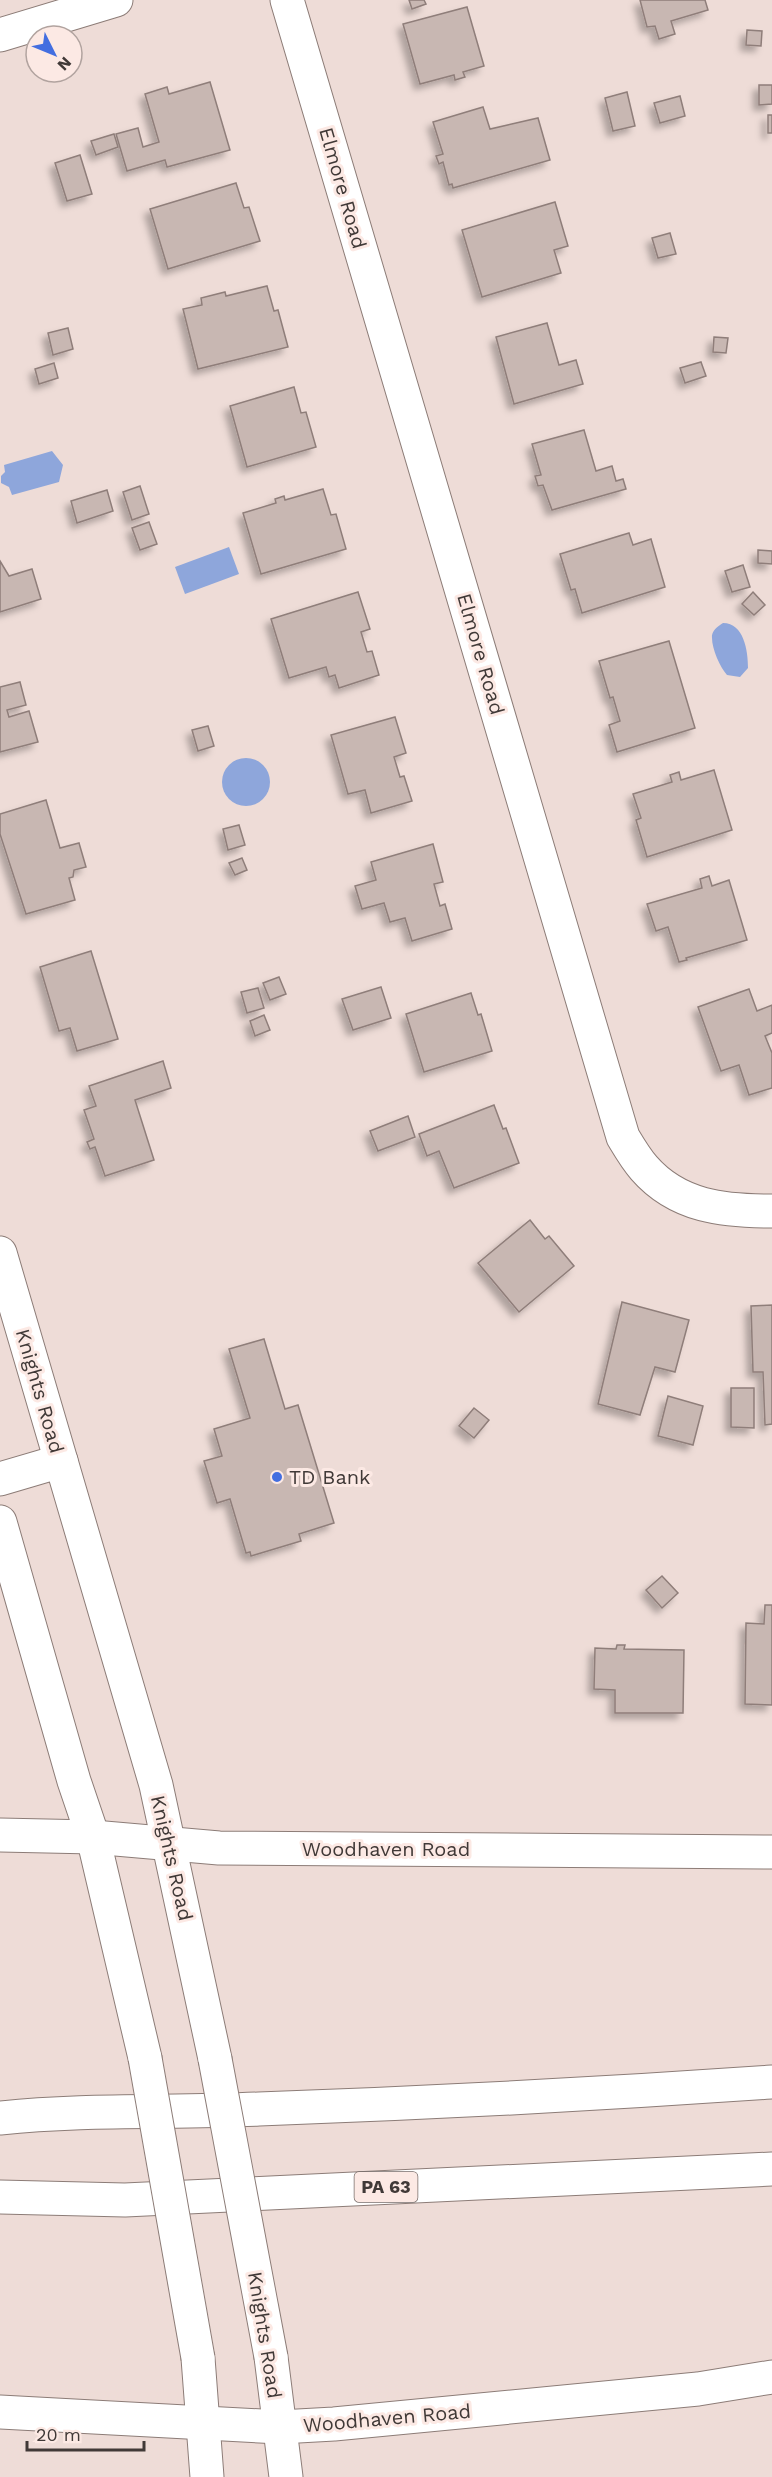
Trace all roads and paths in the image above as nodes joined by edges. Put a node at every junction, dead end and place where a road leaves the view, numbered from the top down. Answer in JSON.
{"nodes":[{"id":1,"x":116,"y":0,"type":"edge"},
{"id":2,"x":287,"y":0,"type":"edge"},
{"id":3,"x":0,"y":35,"type":"edge"},
{"id":4,"x":772,"y":1211,"type":"edge"},
{"id":5,"x":0,"y":1253,"type":"edge"},
{"id":6,"x":61,"y":1461,"type":"junction"},
{"id":7,"x":0,"y":1479,"type":"edge"},
{"id":8,"x":0,"y":1522,"type":"edge"},
{"id":9,"x":0,"y":1835,"type":"edge"},
{"id":10,"x":93,"y":1837,"type":"junction"},
{"id":11,"x":170,"y":1844,"type":"junction"},
{"id":12,"x":772,"y":1852,"type":"edge"},
{"id":13,"x":772,"y":2082,"type":"edge"},
{"id":14,"x":0,"y":2103,"type":"edge"},
{"id":15,"x":58,"y":2112,"type":"junction"},
{"id":16,"x":0,"y":2118,"type":"edge"},
{"id":17,"x":772,"y":2169,"type":"edge"},
{"id":18,"x":0,"y":2197,"type":"edge"},
{"id":19,"x":772,"y":2377,"type":"edge"},
{"id":20,"x":0,"y":2412,"type":"edge"},
{"id":21,"x":203,"y":2423,"type":"junction"},
{"id":22,"x":280,"y":2427,"type":"junction"},
{"id":23,"x":207,"y":2477,"type":"edge"},
{"id":24,"x":286,"y":2477,"type":"edge"}],
"edges":[{"from":1,"to":3,"type":"main road"},
{"from":2,"to":4,"type":"main road","name":"Elmore Road"},
{"from":5,"to":6,"type":"main road","name":"Knights Road"},
{"from":6,"to":7,"type":"main road"},
{"from":6,"to":11,"type":"main road","name":"Knights Road"},
{"from":8,"to":10,"type":"main road"},
{"from":9,"to":10,"type":"main road","name":"Woodhaven Road"},
{"from":10,"to":11,"type":"main road","name":"Woodhaven Road"},
{"from":10,"to":21,"type":"main road","bridge":true},
{"from":11,"to":12,"type":"main road","name":"Woodhaven Road"},
{"from":11,"to":22,"type":"main road","name":"Knights Road","bridge":true},
{"from":13,"to":15,"type":"main road"},
{"from":14,"to":15,"type":"main road"},
{"from":15,"to":16,"type":"main road"},
{"from":17,"to":18,"type":"main road","number":"PA 63"},
{"from":19,"to":22,"type":"main road","name":"Woodhaven Road"},
{"from":20,"to":21,"type":"main road","name":"Woodhaven Road"},
{"from":21,"to":22,"type":"main road","name":"Woodhaven Road"},
{"from":21,"to":23,"type":"main road"},
{"from":22,"to":24,"type":"main road","name":"Knights Road"}]}
